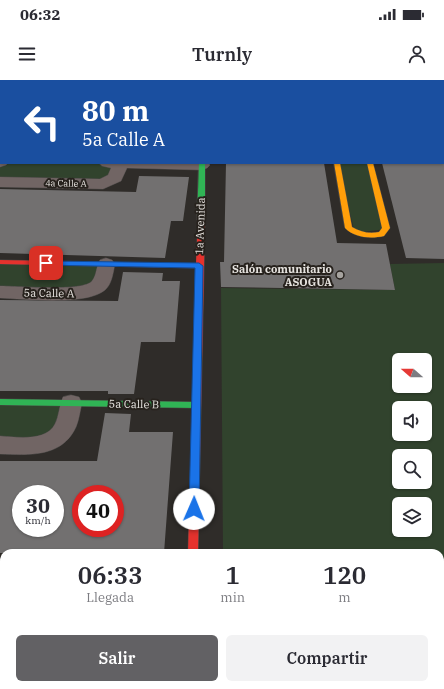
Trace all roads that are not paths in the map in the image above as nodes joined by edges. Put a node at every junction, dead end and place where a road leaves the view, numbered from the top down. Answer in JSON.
{"nodes":[{"id":1,"x":121,"y":164,"type":"edge"},
{"id":2,"x":202,"y":164,"type":"edge"},
{"id":3,"x":337,"y":164,"type":"edge"},
{"id":4,"x":370,"y":164,"type":"edge"},
{"id":5,"x":0,"y":182,"type":"edge"},
{"id":6,"x":0,"y":262,"type":"edge"},
{"id":7,"x":106,"y":264,"type":"junction"},
{"id":8,"x":199,"y":266,"type":"junction"},
{"id":9,"x":0,"y":292,"type":"edge"},
{"id":10,"x":0,"y":402,"type":"edge"},
{"id":11,"x":71,"y":403,"type":"junction"},
{"id":12,"x":196,"y":405,"type":"junction"},
{"id":13,"x":0,"y":445,"type":"edge"},
{"id":14,"x":193,"y":549,"type":"edge"}],
"edges":[{"from":1,"to":5,"type":"street","name":"4a Calle A"},
{"from":2,"to":8,"type":"street","name":"1a Avenida"},
{"from":3,"to":4,"type":"street"},
{"from":6,"to":7,"type":"street"},
{"from":7,"to":8,"type":"street"},
{"from":7,"to":9,"type":"street","name":"5a Calle A"},
{"from":8,"to":12,"type":"street","name":"1a Avenida"},
{"from":10,"to":11,"type":"street","name":"5a Calle B"},
{"from":11,"to":12,"type":"street","name":"5a Calle B"},
{"from":11,"to":13,"type":"street"},
{"from":12,"to":14,"type":"street","name":"1a Avenida"}]}
